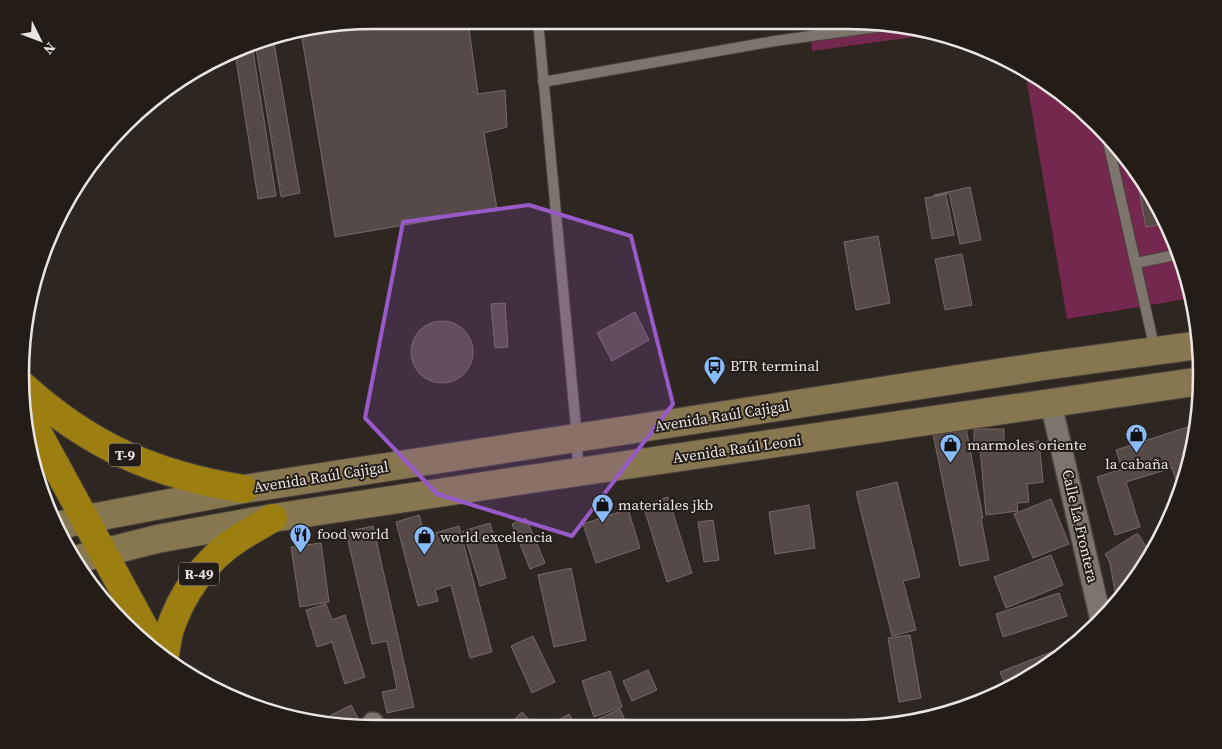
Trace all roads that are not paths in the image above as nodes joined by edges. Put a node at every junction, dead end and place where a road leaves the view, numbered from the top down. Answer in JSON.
{"nodes":[{"id":1,"x":539,"y":29,"type":"edge"},
{"id":2,"x":862,"y":29,"type":"edge"},
{"id":3,"x":544,"y":82,"type":"junction"},
{"id":4,"x":1110,"y":150,"type":"edge"},
{"id":5,"x":1172,"y":256,"type":"edge"},
{"id":6,"x":1136,"y":263,"type":"junction"},
{"id":7,"x":1192,"y":345,"type":"edge"},
{"id":8,"x":1155,"y":351,"type":"junction"},
{"id":9,"x":1193,"y":382,"type":"edge"},
{"id":10,"x":29,"y":391,"type":"edge"},
{"id":11,"x":1051,"y":404,"type":"junction"},
{"id":12,"x":32,"y":422,"type":"edge"},
{"id":13,"x":577,"y":438,"type":"junction"},
{"id":14,"x":578,"y":472,"type":"junction"},
{"id":15,"x":244,"y":489,"type":"junction"},
{"id":16,"x":272,"y":518,"type":"junction"},
{"id":17,"x":86,"y":519,"type":"junction"},
{"id":18,"x":63,"y":525,"type":"edge"},
{"id":19,"x":104,"y":553,"type":"junction"},
{"id":20,"x":82,"y":558,"type":"edge"},
{"id":21,"x":1099,"y":611,"type":"edge"},
{"id":22,"x":148,"y":635,"type":"edge"},
{"id":23,"x":166,"y":650,"type":"edge"}],
"edges":[{"from":1,"to":3,"type":"lane"},
{"from":2,"to":3,"type":"lane"},
{"from":3,"to":13,"type":"lane"},
{"from":4,"to":6,"type":"lane"},
{"from":5,"to":6,"type":"lane"},
{"from":6,"to":8,"type":"lane"},
{"from":7,"to":8,"type":"main road","name":"Avenida Raúl Cajigal"},
{"from":8,"to":13,"type":"main road","name":"Avenida Raúl Cajigal"},
{"from":9,"to":11,"type":"main road","name":"Avenida Raúl Leoni","number":"R-49"},
{"from":10,"to":15,"type":"highway","number":"T-9"},
{"from":11,"to":14,"type":"main road","name":"Avenida Raúl Leoni","number":"R-49"},
{"from":11,"to":21,"type":"street","name":"Calle La Frontera"},
{"from":12,"to":17,"type":"highway"},
{"from":13,"to":14,"type":"lane"},
{"from":13,"to":15,"type":"main road","name":"Avenida Raúl Cajigal"},
{"from":14,"to":16,"type":"main road","name":"Avenida Raúl Leoni","number":"R-49"},
{"from":15,"to":17,"type":"main road","name":"Avenida Raúl Cajigal"},
{"from":16,"to":19,"type":"main road","number":"R-49"},
{"from":16,"to":23,"type":"highway","number":"R-49"},
{"from":17,"to":18,"type":"main road","name":"Avenida Raúl Cajigal"},
{"from":17,"to":19,"type":"highway"},
{"from":19,"to":20,"type":"main road","number":"R-49"},
{"from":19,"to":22,"type":"highway"}]}
